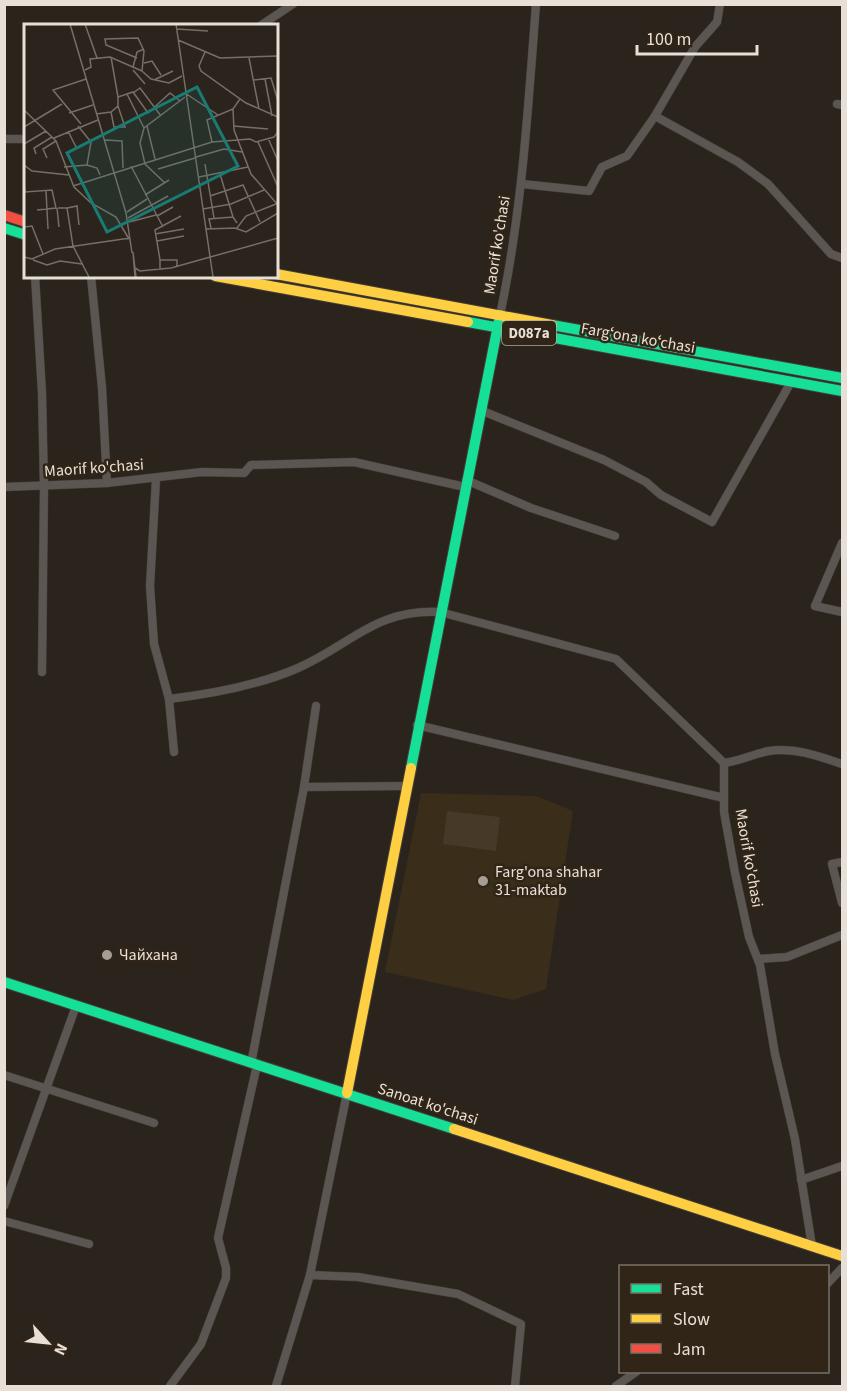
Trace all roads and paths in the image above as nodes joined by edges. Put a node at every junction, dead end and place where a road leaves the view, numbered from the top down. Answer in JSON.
{"nodes":[{"id":1,"x":293,"y":4,"type":"edge"},
{"id":2,"x":536,"y":4,"type":"edge"},
{"id":3,"x":720,"y":4,"type":"edge"},
{"id":4,"x":263,"y":24,"type":"edge"},
{"id":5,"x":656,"y":116,"type":"junction"},
{"id":6,"x":4,"y":139,"type":"edge"},
{"id":7,"x":24,"y":139,"type":"edge"},
{"id":8,"x":522,"y":184,"type":"junction"},
{"id":9,"x":4,"y":215,"type":"edge"},
{"id":10,"x":24,"y":221,"type":"edge"},
{"id":11,"x":4,"y":228,"type":"edge"},
{"id":12,"x":24,"y":234,"type":"edge"},
{"id":13,"x":843,"y":258,"type":"edge"},
{"id":14,"x":278,"y":273,"type":"edge"},
{"id":15,"x":35,"y":278,"type":"edge"},
{"id":16,"x":91,"y":278,"type":"edge"},
{"id":17,"x":226,"y":278,"type":"edge"},
{"id":18,"x":500,"y":315,"type":"junction"},
{"id":19,"x":497,"y":327,"type":"junction"},
{"id":20,"x":843,"y":378,"type":"edge"},
{"id":21,"x":791,"y":382,"type":"junction"},
{"id":22,"x":843,"y":391,"type":"edge"},
{"id":23,"x":480,"y":410,"type":"junction"},
{"id":24,"x":156,"y":479,"type":"junction"},
{"id":25,"x":107,"y":483,"type":"junction"},
{"id":26,"x":466,"y":484,"type":"junction"},
{"id":27,"x":4,"y":487,"type":"edge"},
{"id":28,"x":44,"y":487,"type":"junction"},
{"id":29,"x":615,"y":536,"type":"dead end"},
{"id":30,"x":843,"y":543,"type":"edge"},
{"id":31,"x":440,"y":612,"type":"junction"},
{"id":32,"x":843,"y":612,"type":"edge"},
{"id":33,"x":42,"y":672,"type":"dead end"},
{"id":34,"x":169,"y":699,"type":"junction"},
{"id":35,"x":316,"y":706,"type":"dead end"},
{"id":36,"x":417,"y":725,"type":"junction"},
{"id":37,"x":174,"y":752,"type":"dead end"},
{"id":38,"x":724,"y":763,"type":"junction"},
{"id":39,"x":843,"y":764,"type":"edge"},
{"id":40,"x":405,"y":786,"type":"junction"},
{"id":41,"x":304,"y":787,"type":"junction"},
{"id":42,"x":724,"y":798,"type":"junction"},
{"id":43,"x":843,"y":862,"type":"edge"},
{"id":44,"x":843,"y":903,"type":"edge"},
{"id":45,"x":843,"y":935,"type":"edge"},
{"id":46,"x":758,"y":959,"type":"junction"},
{"id":47,"x":4,"y":982,"type":"edge"},
{"id":48,"x":76,"y":1006,"type":"junction"},
{"id":49,"x":254,"y":1064,"type":"junction"},
{"id":50,"x":4,"y":1075,"type":"edge"},
{"id":51,"x":46,"y":1089,"type":"junction"},
{"id":52,"x":347,"y":1093,"type":"junction"},
{"id":53,"x":154,"y":1123,"type":"dead end"},
{"id":54,"x":843,"y":1166,"type":"edge"},
{"id":55,"x":801,"y":1180,"type":"junction"},
{"id":56,"x":5,"y":1202,"type":"edge"},
{"id":57,"x":4,"y":1221,"type":"edge"},
{"id":58,"x":89,"y":1244,"type":"dead end"},
{"id":59,"x":812,"y":1246,"type":"junction"},
{"id":60,"x":843,"y":1256,"type":"edge"},
{"id":61,"x":843,"y":1268,"type":"edge"},
{"id":62,"x":310,"y":1275,"type":"junction"},
{"id":63,"x":829,"y":1282,"type":"edge"},
{"id":64,"x":633,"y":1373,"type":"edge"},
{"id":65,"x":170,"y":1386,"type":"edge"},
{"id":66,"x":276,"y":1386,"type":"edge"},
{"id":67,"x":515,"y":1386,"type":"edge"},
{"id":68,"x":616,"y":1386,"type":"edge"}],
"edges":[{"from":1,"to":4,"type":"street"},
{"from":2,"to":8,"type":"street","name":"Maorif ko'chasi"},
{"from":3,"to":5,"type":"street"},
{"from":5,"to":8,"type":"street"},
{"from":5,"to":13,"type":"street"},
{"from":6,"to":7,"type":"street"},
{"from":8,"to":18,"type":"street","name":"Maorif ko'chasi"},
{"from":9,"to":10,"type":"main road"},
{"from":11,"to":12,"type":"main road"},
{"from":14,"to":18,"type":"main road","name":"Fargʻona koʻchasi","number":"D087a"},
{"from":15,"to":28,"type":"street"},
{"from":16,"to":25,"type":"street"},
{"from":17,"to":19,"type":"main road","name":"Fargʻona koʻchasi","number":"D087a"},
{"from":18,"to":19,"type":"main road","name":"Maorif ko'chasi"},
{"from":18,"to":20,"type":"main road","name":"Fargʻona koʻchasi","number":"D087a"},
{"from":19,"to":21,"type":"main road","name":"Fargʻona koʻchasi","number":"D087a"},
{"from":19,"to":23,"type":"main road","name":"Maorif ko'chasi"},
{"from":21,"to":22,"type":"main road","name":"Fargʻona koʻchasi","number":"D087a"},
{"from":21,"to":23,"type":"street"},
{"from":23,"to":26,"type":"main road","name":"Maorif ko'chasi"},
{"from":24,"to":25,"type":"street","name":"Maorif ko'chasi"},
{"from":24,"to":26,"type":"street","name":"Maorif ko'chasi"},
{"from":24,"to":34,"type":"street"},
{"from":25,"to":28,"type":"street","name":"Maorif ko'chasi"},
{"from":26,"to":29,"type":"street"},
{"from":26,"to":31,"type":"main road","name":"Maorif ko'chasi"},
{"from":27,"to":28,"type":"street","name":"Maorif ko'chasi"},
{"from":28,"to":33,"type":"street"},
{"from":30,"to":32,"type":"street"},
{"from":31,"to":34,"type":"street"},
{"from":31,"to":36,"type":"main road","name":"Maorif ko'chasi"},
{"from":31,"to":38,"type":"street"},
{"from":34,"to":37,"type":"street"},
{"from":35,"to":41,"type":"street"},
{"from":36,"to":40,"type":"main road","name":"Maorif ko'chasi"},
{"from":36,"to":42,"type":"street"},
{"from":38,"to":39,"type":"street"},
{"from":38,"to":42,"type":"street","name":"Maorif ko'chasi"},
{"from":40,"to":41,"type":"street"},
{"from":40,"to":52,"type":"main road","name":"Maorif ko'chasi"},
{"from":41,"to":49,"type":"street"},
{"from":42,"to":46,"type":"street","name":"Maorif ko'chasi"},
{"from":43,"to":44,"type":"street"},
{"from":45,"to":46,"type":"street"},
{"from":46,"to":55,"type":"street","name":"Maorif ko'chasi"},
{"from":47,"to":48,"type":"main road","name":"Sanoat ko'chasi"},
{"from":48,"to":49,"type":"main road","name":"Sanoat ko'chasi"},
{"from":48,"to":51,"type":"street"},
{"from":49,"to":52,"type":"main road","name":"Sanoat ko'chasi"},
{"from":49,"to":65,"type":"street"},
{"from":50,"to":51,"type":"street"},
{"from":51,"to":53,"type":"street"},
{"from":51,"to":56,"type":"street"},
{"from":52,"to":59,"type":"main road","name":"Sanoat ko'chasi"},
{"from":52,"to":62,"type":"street"},
{"from":54,"to":55,"type":"street"},
{"from":55,"to":59,"type":"street","name":"Maorif ko'chasi"},
{"from":57,"to":58,"type":"street"},
{"from":59,"to":60,"type":"main road","name":"Sanoat ko'chasi"},
{"from":61,"to":63,"type":"street"},
{"from":62,"to":66,"type":"street"},
{"from":62,"to":67,"type":"street"},
{"from":64,"to":68,"type":"street"}]}
